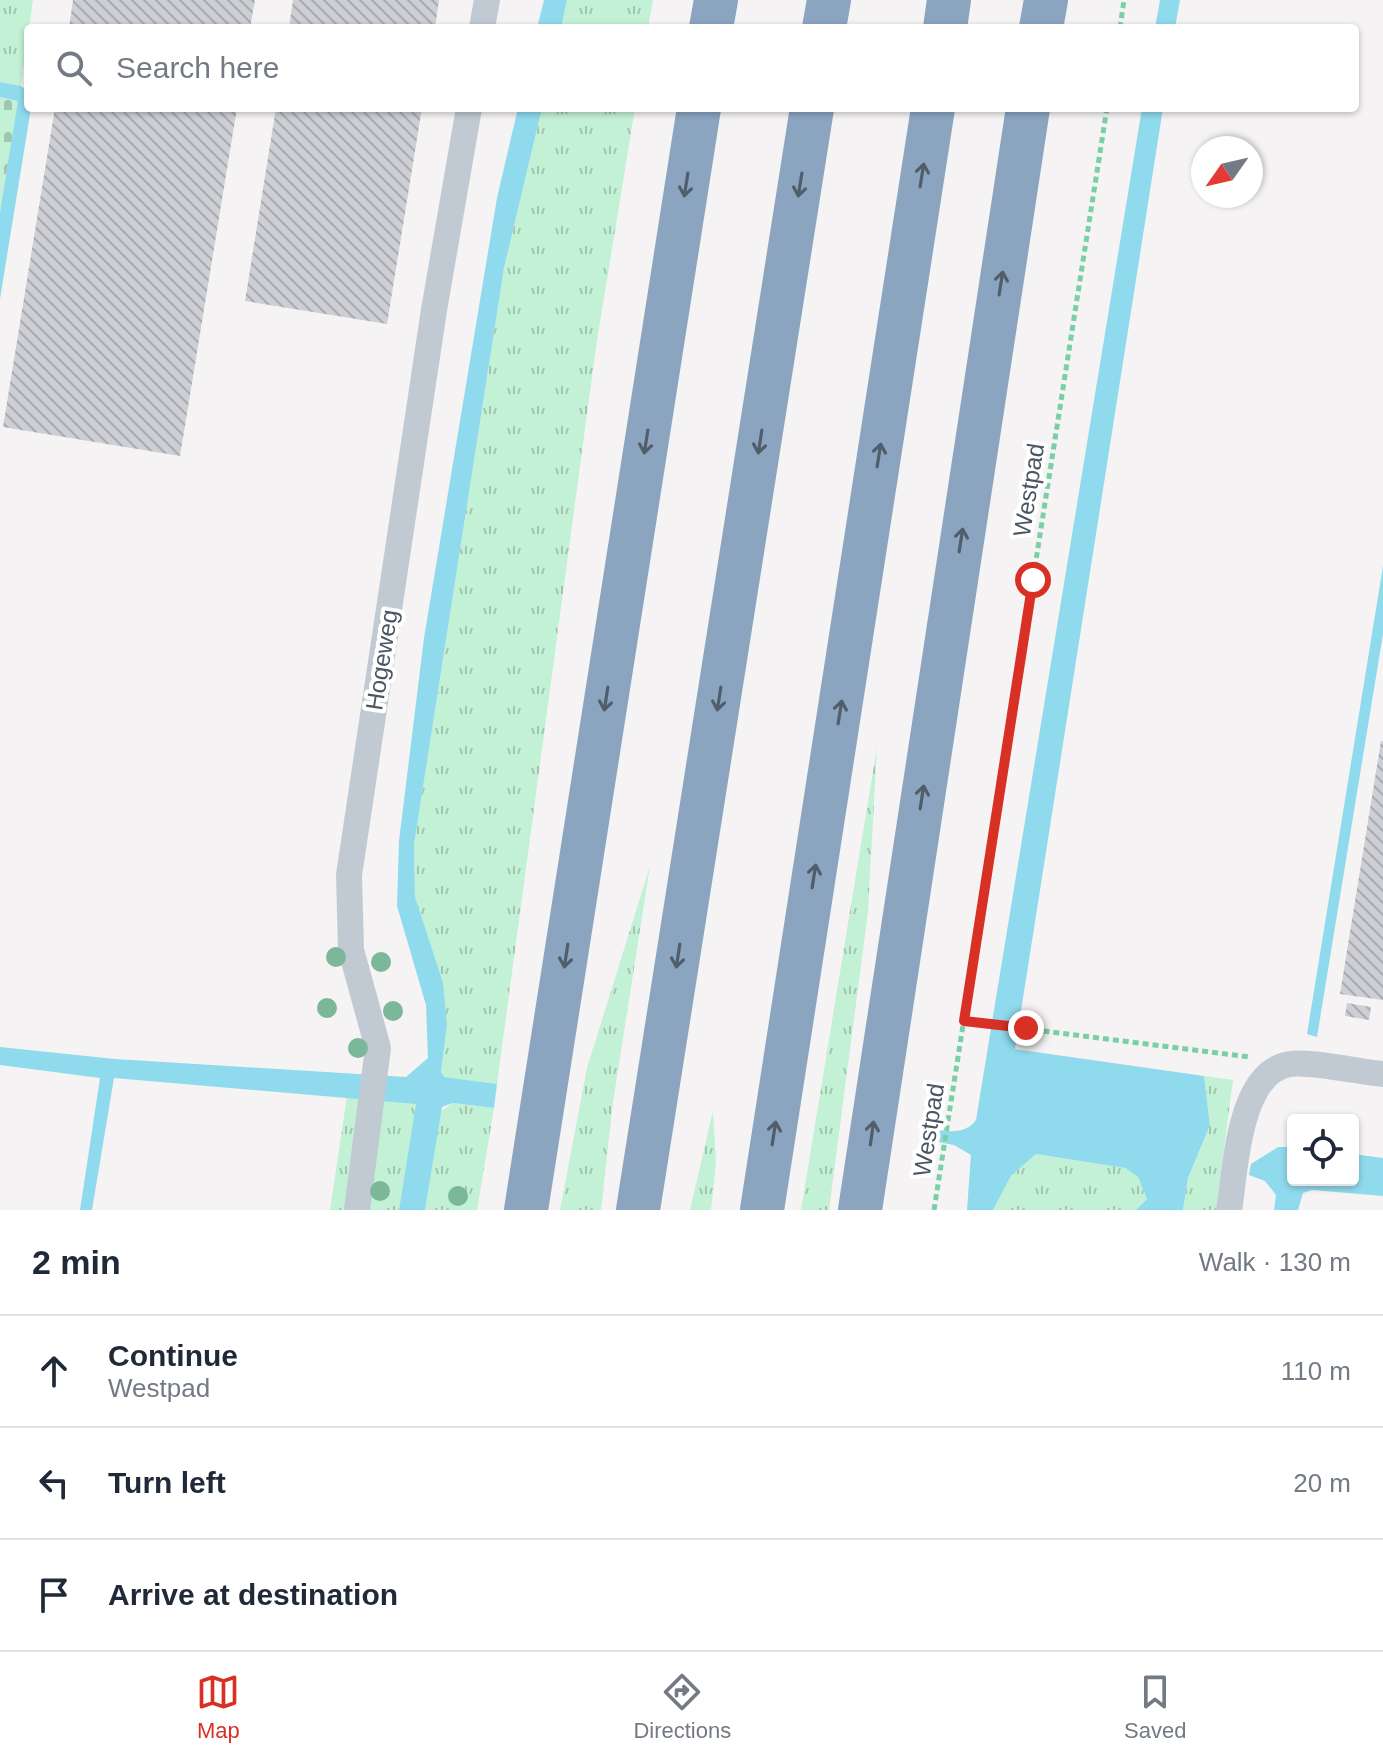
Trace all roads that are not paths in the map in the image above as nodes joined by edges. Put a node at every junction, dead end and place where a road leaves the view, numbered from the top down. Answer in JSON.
{"nodes":[{"id":1,"x":487,"y":0,"type":"edge"},
{"id":2,"x":716,"y":0,"type":"edge"},
{"id":3,"x":829,"y":0,"type":"edge"},
{"id":4,"x":949,"y":0,"type":"edge"},
{"id":5,"x":1046,"y":0,"type":"edge"},
{"id":6,"x":483,"y":24,"type":"edge"},
{"id":7,"x":712,"y":24,"type":"edge"},
{"id":8,"x":825,"y":24,"type":"edge"},
{"id":9,"x":946,"y":24,"type":"edge"},
{"id":10,"x":1042,"y":24,"type":"edge"},
{"id":11,"x":468,"y":112,"type":"edge"},
{"id":12,"x":698,"y":112,"type":"edge"},
{"id":13,"x":811,"y":112,"type":"edge"},
{"id":14,"x":932,"y":112,"type":"edge"},
{"id":15,"x":1027,"y":112,"type":"edge"},
{"id":16,"x":1383,"y":1074,"type":"edge"},
{"id":17,"x":357,"y":1210,"type":"edge"},
{"id":18,"x":526,"y":1210,"type":"edge"},
{"id":19,"x":638,"y":1210,"type":"edge"},
{"id":20,"x":762,"y":1210,"type":"edge"},
{"id":21,"x":860,"y":1210,"type":"edge"},
{"id":22,"x":1229,"y":1210,"type":"edge"}],
"edges":[{"from":1,"to":6,"type":"street"},
{"from":2,"to":7,"type":"highway"},
{"from":3,"to":8,"type":"highway"},
{"from":4,"to":9,"type":"highway"},
{"from":5,"to":10,"type":"highway"},
{"from":11,"to":17,"type":"street","name":"Hogeweg"},
{"from":12,"to":18,"type":"highway","one_way":true},
{"from":13,"to":19,"type":"highway","one_way":true},
{"from":20,"to":14,"type":"highway","one_way":true},
{"from":21,"to":15,"type":"highway","one_way":true},
{"from":16,"to":22,"type":"street"}]}
